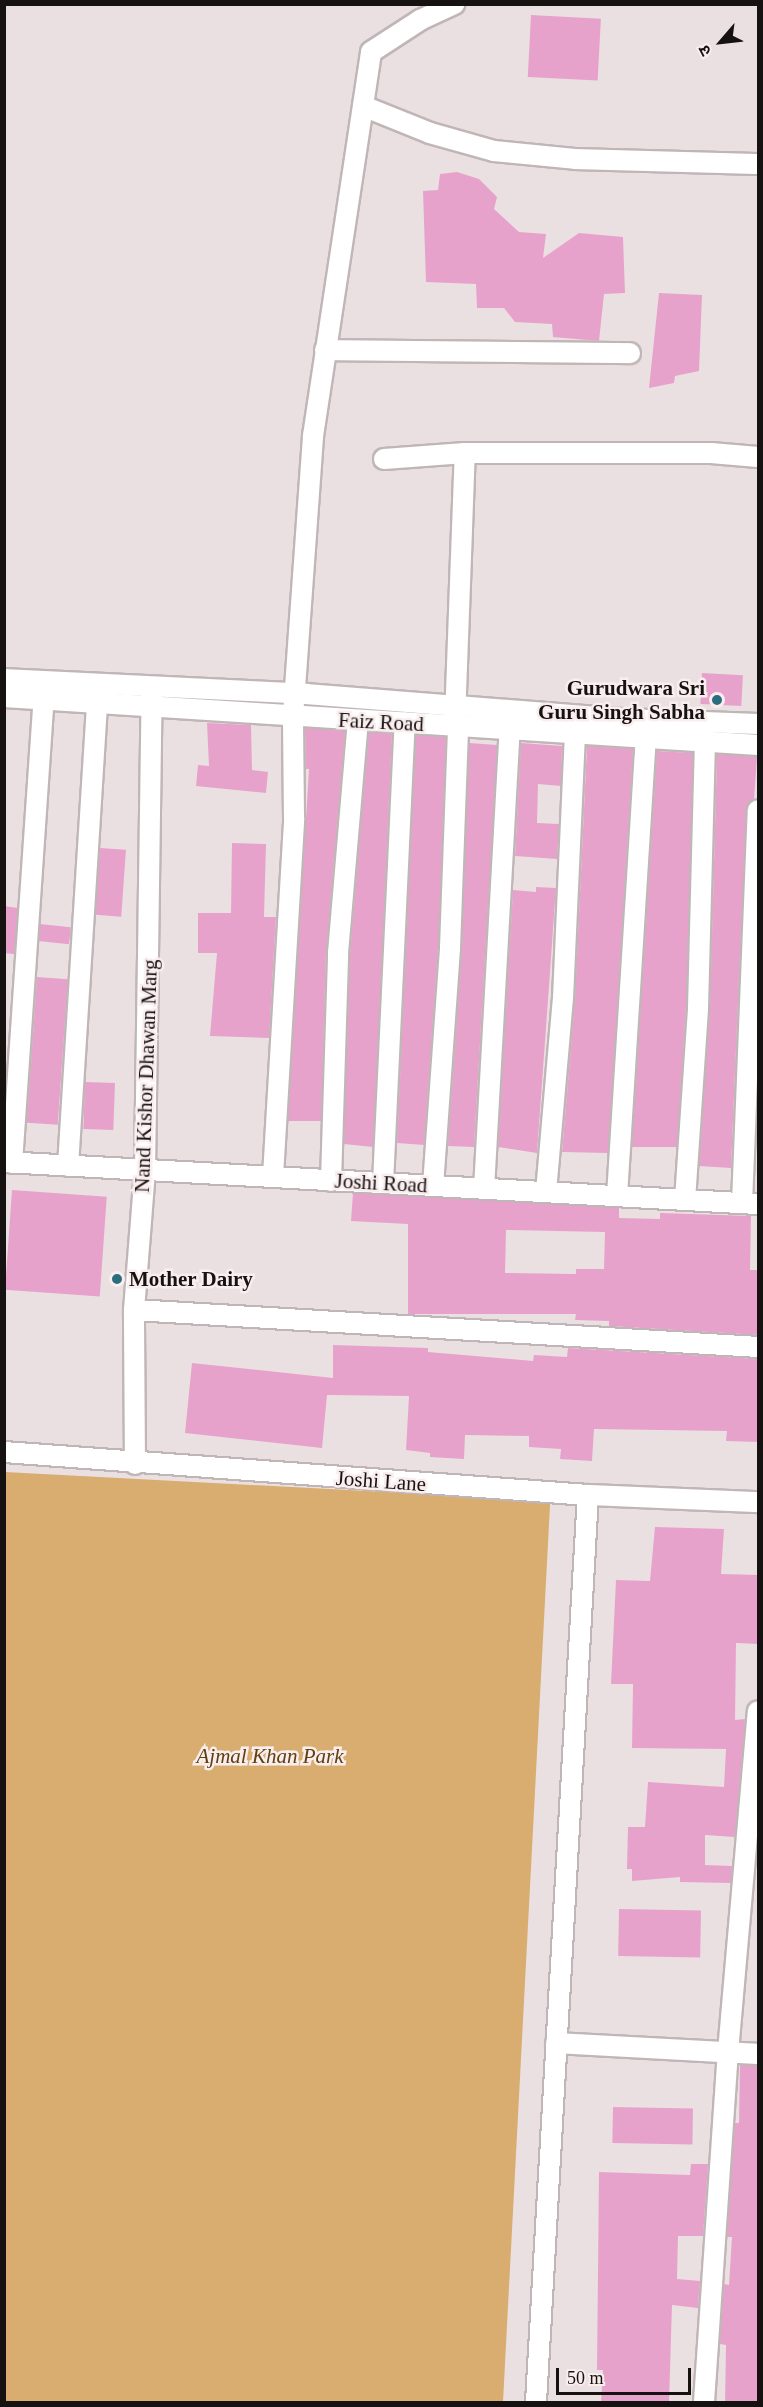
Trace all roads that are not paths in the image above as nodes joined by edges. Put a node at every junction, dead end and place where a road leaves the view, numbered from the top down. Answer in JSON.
{"nodes":[{"id":1,"x":454,"y":4,"type":"edge"},
{"id":2,"x":363,"y":106,"type":"junction"},
{"id":3,"x":759,"y":164,"type":"edge"},
{"id":4,"x":325,"y":350,"type":"junction"},
{"id":5,"x":630,"y":353,"type":"dead end"},
{"id":6,"x":465,"y":453,"type":"junction"},
{"id":7,"x":759,"y":457,"type":"edge"},
{"id":8,"x":384,"y":459,"type":"dead end"},
{"id":9,"x":4,"y":679,"type":"edge"},
{"id":10,"x":295,"y":694,"type":"junction"},
{"id":11,"x":4,"y":697,"type":"edge"},
{"id":12,"x":153,"y":697,"type":"junction"},
{"id":13,"x":44,"y":699,"type":"junction"},
{"id":14,"x":97,"y":703,"type":"junction"},
{"id":15,"x":293,"y":716,"type":"junction"},
{"id":16,"x":456,"y":720,"type":"junction"},
{"id":17,"x":358,"y":721,"type":"junction"},
{"id":18,"x":405,"y":723,"type":"junction"},
{"id":19,"x":759,"y":724,"type":"edge"},
{"id":20,"x":510,"y":730,"type":"junction"},
{"id":21,"x":575,"y":734,"type":"junction"},
{"id":22,"x":646,"y":739,"type":"junction"},
{"id":23,"x":705,"y":742,"type":"junction"},
{"id":24,"x":759,"y":745,"type":"edge"},
{"id":25,"x":759,"y":810,"type":"edge"},
{"id":26,"x":8,"y":1162,"type":"edge"},
{"id":27,"x":68,"y":1166,"type":"junction"},
{"id":28,"x":146,"y":1170,"type":"junction"},
{"id":29,"x":273,"y":1176,"type":"junction"},
{"id":30,"x":331,"y":1181,"type":"junction"},
{"id":31,"x":383,"y":1183,"type":"junction"},
{"id":32,"x":433,"y":1186,"type":"junction"},
{"id":33,"x":484,"y":1189,"type":"junction"},
{"id":34,"x":546,"y":1192,"type":"junction"},
{"id":35,"x":617,"y":1196,"type":"junction"},
{"id":36,"x":685,"y":1200,"type":"junction"},
{"id":37,"x":750,"y":1203,"type":"edge"},
{"id":38,"x":134,"y":1310,"type":"junction"},
{"id":39,"x":759,"y":1347,"type":"edge"},
{"id":40,"x":4,"y":1452,"type":"edge"},
{"id":41,"x":135,"y":1464,"type":"junction"},
{"id":42,"x":588,"y":1495,"type":"junction"},
{"id":43,"x":759,"y":1502,"type":"edge"},
{"id":44,"x":759,"y":1711,"type":"edge"},
{"id":45,"x":556,"y":2043,"type":"junction"},
{"id":46,"x":728,"y":2052,"type":"junction"},
{"id":47,"x":759,"y":2054,"type":"edge"},
{"id":48,"x":536,"y":2403,"type":"edge"},
{"id":49,"x":704,"y":2403,"type":"edge"}],
"edges":[{"from":1,"to":2,"type":"street"},
{"from":2,"to":3,"type":"street"},
{"from":2,"to":4,"type":"street"},
{"from":4,"to":5,"type":"street"},
{"from":4,"to":10,"type":"street"},
{"from":6,"to":7,"type":"street"},
{"from":6,"to":8,"type":"street"},
{"from":6,"to":16,"type":"street"},
{"from":9,"to":12,"type":"street"},
{"from":10,"to":12,"type":"street"},
{"from":10,"to":15,"type":"street"},
{"from":10,"to":16,"type":"street"},
{"from":11,"to":13,"type":"street","name":"Faiz Road"},
{"from":12,"to":14,"type":"street","name":"Faiz Road"},
{"from":12,"to":15,"type":"street","name":"Faiz Road"},
{"from":12,"to":28,"type":"street","name":"Nand Kishor Dhawan Marg"},
{"from":13,"to":14,"type":"street","name":"Faiz Road"},
{"from":13,"to":26,"type":"street"},
{"from":14,"to":27,"type":"street"},
{"from":15,"to":17,"type":"street","name":"Faiz Road"},
{"from":15,"to":29,"type":"street"},
{"from":16,"to":18,"type":"street","name":"Faiz Road"},
{"from":16,"to":19,"type":"street"},
{"from":16,"to":20,"type":"street","name":"Faiz Road"},
{"from":16,"to":32,"type":"street"},
{"from":17,"to":18,"type":"street","name":"Faiz Road"},
{"from":17,"to":30,"type":"street"},
{"from":18,"to":31,"type":"street"},
{"from":20,"to":21,"type":"street","name":"Faiz Road"},
{"from":20,"to":33,"type":"street"},
{"from":21,"to":22,"type":"street","name":"Faiz Road"},
{"from":21,"to":34,"type":"street"},
{"from":22,"to":23,"type":"street","name":"Faiz Road"},
{"from":22,"to":35,"type":"street"},
{"from":23,"to":24,"type":"street","name":"Faiz Road"},
{"from":23,"to":36,"type":"street"},
{"from":25,"to":37,"type":"street"},
{"from":26,"to":27,"type":"street","name":"Joshi Road"},
{"from":27,"to":28,"type":"street","name":"Joshi Road"},
{"from":28,"to":29,"type":"street","name":"Joshi Road"},
{"from":28,"to":38,"type":"street","name":"Nand Kishor Dhawan Marg"},
{"from":29,"to":30,"type":"street","name":"Joshi Road"},
{"from":30,"to":31,"type":"street","name":"Joshi Road"},
{"from":31,"to":32,"type":"street","name":"Joshi Road"},
{"from":32,"to":33,"type":"street","name":"Joshi Road"},
{"from":33,"to":34,"type":"street","name":"Joshi Road"},
{"from":34,"to":35,"type":"street","name":"Joshi Road"},
{"from":35,"to":36,"type":"street","name":"Joshi Road"},
{"from":36,"to":37,"type":"street","name":"Joshi Road"},
{"from":38,"to":39,"type":"street"},
{"from":38,"to":41,"type":"street","name":"Nand Kishor Dhawan Marg"},
{"from":40,"to":41,"type":"street","name":"Joshi Lane"},
{"from":41,"to":42,"type":"street","name":"Joshi Lane"},
{"from":42,"to":43,"type":"street","name":"Joshi Lane"},
{"from":42,"to":45,"type":"street"},
{"from":44,"to":46,"type":"street"},
{"from":45,"to":46,"type":"street"},
{"from":45,"to":48,"type":"street"},
{"from":46,"to":47,"type":"street"},
{"from":46,"to":49,"type":"street"}]}
